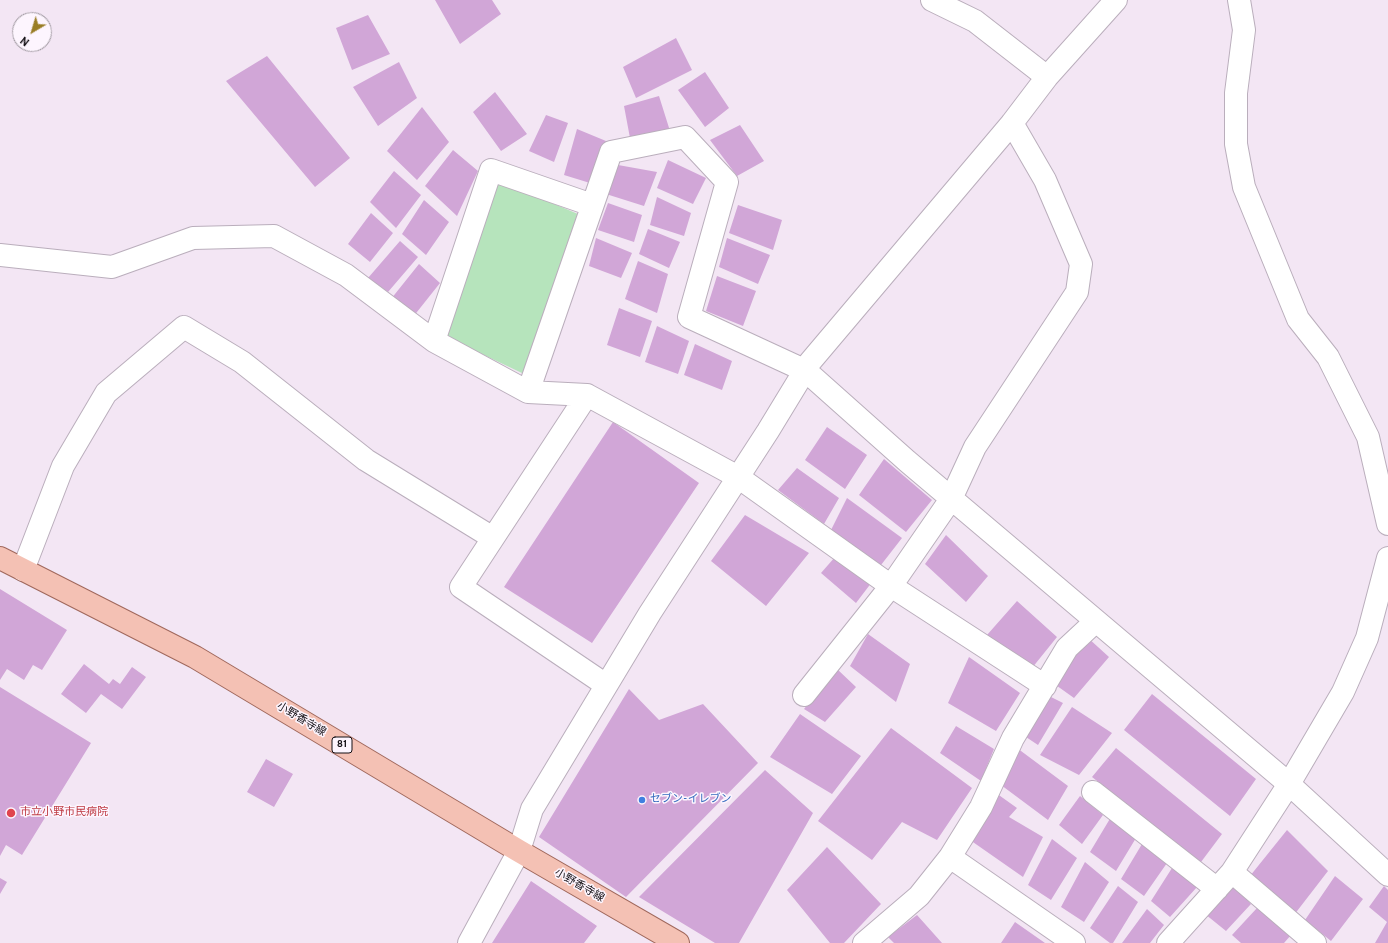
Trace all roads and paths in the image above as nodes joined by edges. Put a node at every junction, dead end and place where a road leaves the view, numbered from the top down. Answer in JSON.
{"nodes":[{"id":1,"x":932,"y":0,"type":"edge"},
{"id":2,"x":1239,"y":0,"type":"edge"},
{"id":3,"x":1112,"y":6,"type":"edge"},
{"id":4,"x":1047,"y":77,"type":"junction"},
{"id":5,"x":1012,"y":123,"type":"junction"},
{"id":6,"x":592,"y":205,"type":"junction"},
{"id":7,"x":0,"y":255,"type":"edge"},
{"id":8,"x":434,"y":341,"type":"junction"},
{"id":9,"x":806,"y":371,"type":"junction"},
{"id":10,"x":528,"y":392,"type":"junction"},
{"id":11,"x":587,"y":395,"type":"junction"},
{"id":12,"x":738,"y":477,"type":"junction"},
{"id":13,"x":951,"y":498,"type":"junction"},
{"id":14,"x":1388,"y":524,"type":"edge"},
{"id":15,"x":493,"y":538,"type":"junction"},
{"id":16,"x":0,"y":558,"type":"edge"},
{"id":17,"x":1388,"y":558,"type":"edge"},
{"id":18,"x":23,"y":570,"type":"junction"},
{"id":19,"x":891,"y":586,"type":"junction"},
{"id":20,"x":1096,"y":621,"type":"junction"},
{"id":21,"x":606,"y":685,"type":"junction"},
{"id":22,"x":1045,"y":686,"type":"junction"},
{"id":23,"x":804,"y":695,"type":"dead end"},
{"id":24,"x":1289,"y":784,"type":"junction"},
{"id":25,"x":1093,"y":792,"type":"dead end"},
{"id":26,"x":519,"y":851,"type":"junction"},
{"id":27,"x":950,"y":857,"type":"junction"},
{"id":28,"x":1232,"y":872,"type":"junction"},
{"id":29,"x":1388,"y":875,"type":"edge"},
{"id":30,"x":1217,"y":889,"type":"junction"},
{"id":31,"x":469,"y":943,"type":"edge"},
{"id":32,"x":678,"y":943,"type":"edge"},
{"id":33,"x":864,"y":943,"type":"edge"},
{"id":34,"x":1074,"y":943,"type":"edge"},
{"id":35,"x":1168,"y":943,"type":"edge"},
{"id":36,"x":1315,"y":943,"type":"edge"}],
"edges":[{"from":1,"to":4,"type":"street"},
{"from":2,"to":14,"type":"street"},
{"from":3,"to":4,"type":"street"},
{"from":4,"to":5,"type":"street"},
{"from":5,"to":9,"type":"street"},
{"from":5,"to":13,"type":"street"},
{"from":6,"to":8,"type":"street"},
{"from":6,"to":9,"type":"street"},
{"from":6,"to":10,"type":"street"},
{"from":7,"to":8,"type":"street"},
{"from":8,"to":10,"type":"street"},
{"from":9,"to":12,"type":"street"},
{"from":9,"to":13,"type":"street"},
{"from":10,"to":11,"type":"street"},
{"from":11,"to":12,"type":"street"},
{"from":11,"to":15,"type":"street"},
{"from":12,"to":19,"type":"street"},
{"from":12,"to":21,"type":"street"},
{"from":13,"to":19,"type":"street"},
{"from":13,"to":20,"type":"street"},
{"from":15,"to":18,"type":"street"},
{"from":15,"to":21,"type":"street"},
{"from":16,"to":18,"type":"main road","name":"小野香寺線","number":"81"},
{"from":17,"to":24,"type":"street"},
{"from":18,"to":26,"type":"main road","name":"小野香寺線","number":"81"},
{"from":19,"to":22,"type":"street"},
{"from":19,"to":23,"type":"street"},
{"from":20,"to":22,"type":"street"},
{"from":20,"to":24,"type":"street"},
{"from":21,"to":26,"type":"street"},
{"from":22,"to":27,"type":"street"},
{"from":24,"to":28,"type":"street"},
{"from":24,"to":29,"type":"street"},
{"from":25,"to":30,"type":"street"},
{"from":26,"to":31,"type":"street"},
{"from":26,"to":32,"type":"main road","name":"小野香寺線","number":"81"},
{"from":27,"to":33,"type":"street"},
{"from":27,"to":34,"type":"street"},
{"from":28,"to":30,"type":"street"},
{"from":28,"to":36,"type":"street"},
{"from":30,"to":35,"type":"street"}]}
